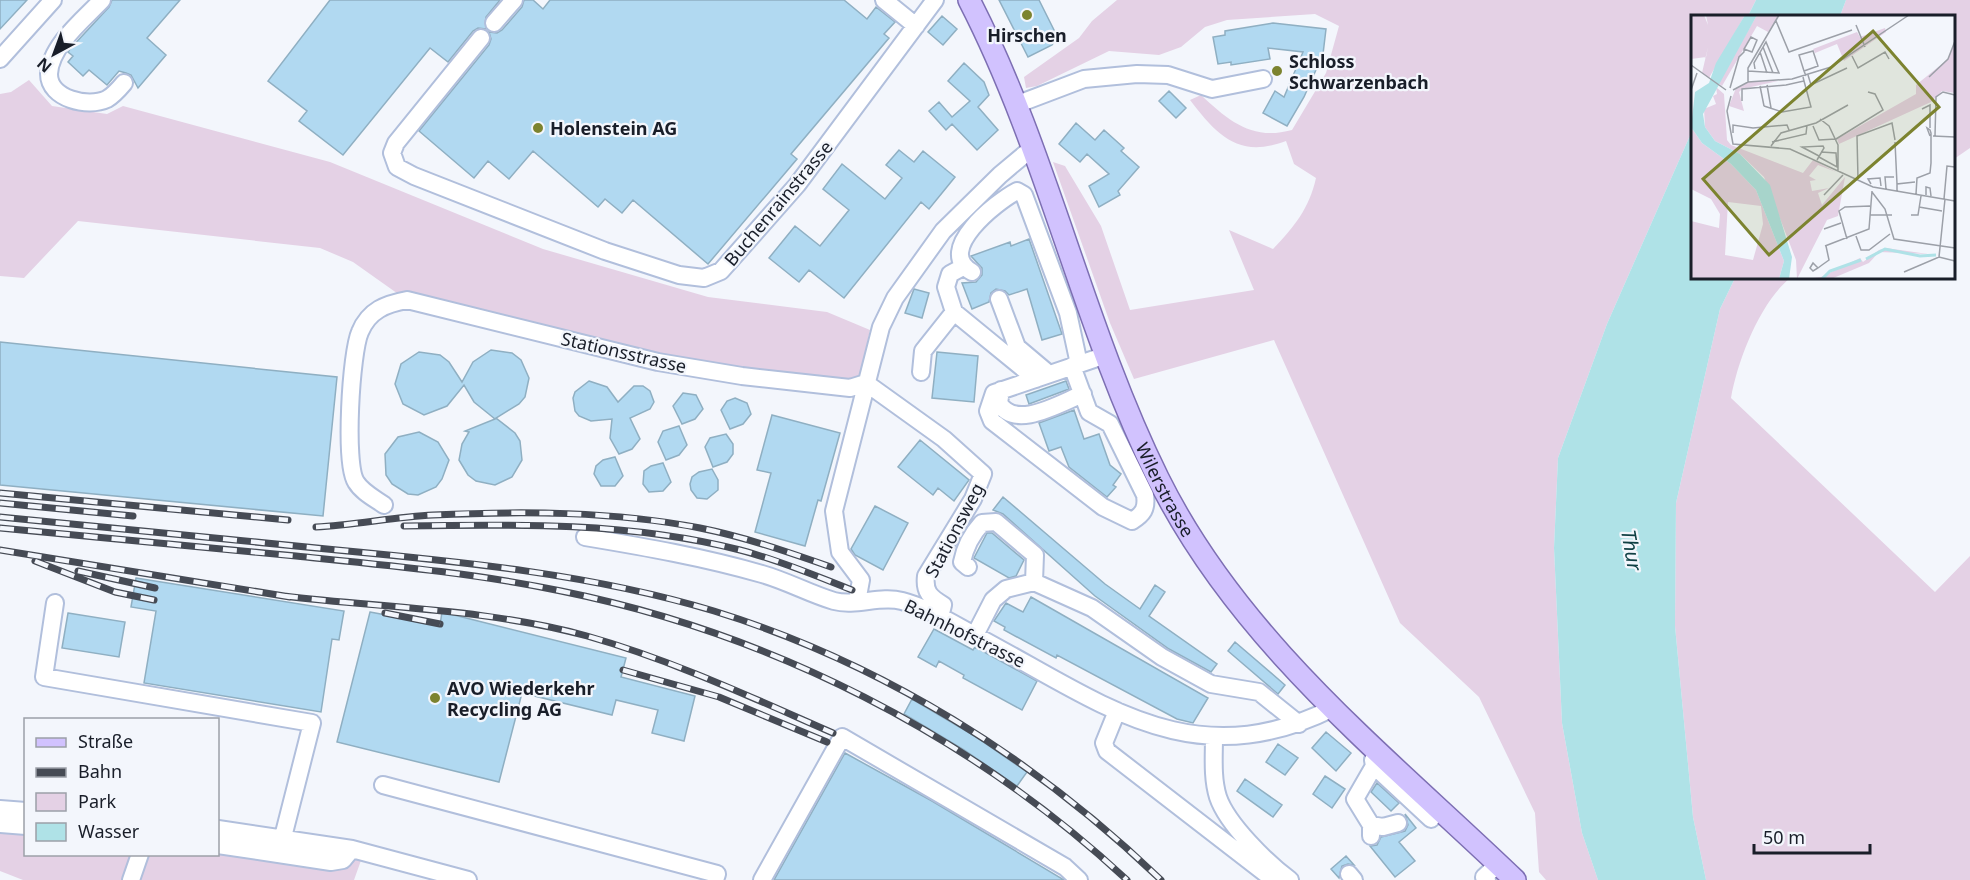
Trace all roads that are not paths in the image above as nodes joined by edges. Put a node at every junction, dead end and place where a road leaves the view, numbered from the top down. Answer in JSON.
{"nodes":[{"id":1,"x":53,"y":0,"type":"edge"},
{"id":2,"x":102,"y":0,"type":"edge"},
{"id":3,"x":514,"y":0,"type":"edge"},
{"id":4,"x":884,"y":0,"type":"edge"},
{"id":5,"x":935,"y":0,"type":"edge"},
{"id":6,"x":969,"y":0,"type":"edge"},
{"id":7,"x":494,"y":23,"type":"dead end"},
{"id":8,"x":916,"y":26,"type":"junction"},
{"id":9,"x":481,"y":38,"type":"dead end"},
{"id":10,"x":0,"y":59,"type":"edge"},
{"id":11,"x":1263,"y":79,"type":"dead end"},
{"id":12,"x":124,"y":83,"type":"dead end"},
{"id":13,"x":1018,"y":104,"type":"junction"},
{"id":14,"x":1034,"y":151,"type":"junction"},
{"id":15,"x":999,"y":299,"type":"dead end"},
{"id":16,"x":954,"y":312,"type":"junction"},
{"id":17,"x":1106,"y":355,"type":"junction"},
{"id":18,"x":1075,"y":365,"type":"junction"},
{"id":19,"x":921,"y":372,"type":"dead end"},
{"id":20,"x":1042,"y":376,"type":"junction"},
{"id":21,"x":866,"y":383,"type":"junction"},
{"id":22,"x":1001,"y":390,"type":"junction"},
{"id":23,"x":1083,"y":394,"type":"junction"},
{"id":24,"x":384,"y":505,"type":"dead end"},
{"id":25,"x":585,"y":537,"type":"dead end"},
{"id":26,"x":969,"y":567,"type":"dead end"},
{"id":27,"x":1034,"y":582,"type":"junction"},
{"id":28,"x":857,"y":602,"type":"junction"},
{"id":29,"x":55,"y":603,"type":"dead end"},
{"id":30,"x":940,"y":617,"type":"junction"},
{"id":31,"x":975,"y":635,"type":"junction"},
{"id":32,"x":1333,"y":708,"type":"junction"},
{"id":33,"x":1117,"y":711,"type":"junction"},
{"id":34,"x":1299,"y":724,"type":"junction"},
{"id":35,"x":1214,"y":737,"type":"junction"},
{"id":36,"x":1377,"y":759,"type":"junction"},
{"id":37,"x":383,"y":785,"type":"dead end"},
{"id":38,"x":0,"y":809,"type":"edge"},
{"id":39,"x":24,"y":811,"type":"edge"},
{"id":40,"x":1431,"y":819,"type":"dead end"},
{"id":41,"x":1398,"y":823,"type":"dead end"},
{"id":42,"x":0,"y":824,"type":"edge"},
{"id":43,"x":24,"y":826,"type":"edge"},
{"id":44,"x":219,"y":829,"type":"edge"},
{"id":45,"x":283,"y":837,"type":"junction"},
{"id":46,"x":219,"y":845,"type":"edge"},
{"id":47,"x":352,"y":849,"type":"junction"},
{"id":48,"x":140,"y":856,"type":"edge"},
{"id":49,"x":1273,"y":875,"type":"edge"},
{"id":50,"x":1487,"y":875,"type":"edge"},
{"id":51,"x":131,"y":880,"type":"edge"},
{"id":52,"x":468,"y":880,"type":"edge"},
{"id":53,"x":715,"y":880,"type":"edge"},
{"id":54,"x":762,"y":880,"type":"edge"},
{"id":55,"x":1079,"y":880,"type":"edge"},
{"id":56,"x":1290,"y":880,"type":"edge"},
{"id":57,"x":1515,"y":880,"type":"edge"}],
"edges":[{"from":1,"to":10,"type":"street"},
{"from":2,"to":12,"type":"street"},
{"from":3,"to":7,"type":"street"},
{"from":4,"to":8,"type":"street"},
{"from":5,"to":8,"type":"street","name":"Buchenrainstrasse"},
{"from":6,"to":13,"type":"main road","name":"Wilerstrasse"},
{"from":8,"to":9,"type":"street","name":"Buchenrainstrasse"},
{"from":11,"to":13,"type":"street"},
{"from":13,"to":14,"type":"main road","name":"Wilerstrasse"},
{"from":14,"to":17,"type":"main road","name":"Wilerstrasse"},
{"from":14,"to":21,"type":"street"},
{"from":15,"to":20,"type":"street"},
{"from":16,"to":18,"type":"street"},
{"from":16,"to":19,"type":"street"},
{"from":16,"to":20,"type":"street"},
{"from":17,"to":18,"type":"street"},
{"from":17,"to":32,"type":"main road","name":"Wilerstrasse"},
{"from":18,"to":20,"type":"street"},
{"from":18,"to":23,"type":"street"},
{"from":20,"to":22,"type":"street"},
{"from":21,"to":24,"type":"street","name":"Stationsstrasse"},
{"from":21,"to":28,"type":"street"},
{"from":21,"to":30,"type":"street","name":"Stationsweg"},
{"from":22,"to":23,"type":"street"},
{"from":22,"to":23,"type":"street"},
{"from":25,"to":28,"type":"street","name":"Bahnhofstrasse"},
{"from":26,"to":27,"type":"street"},
{"from":27,"to":31,"type":"street"},
{"from":27,"to":34,"type":"street"},
{"from":28,"to":30,"type":"street","name":"Bahnhofstrasse"},
{"from":29,"to":45,"type":"street"},
{"from":30,"to":31,"type":"street","name":"Bahnhofstrasse"},
{"from":31,"to":33,"type":"street","name":"Bahnhofstrasse"},
{"from":32,"to":34,"type":"street","name":"Bahnhofstrasse"},
{"from":32,"to":36,"type":"main road","name":"Wilerstrasse"},
{"from":33,"to":35,"type":"street","name":"Bahnhofstrasse"},
{"from":33,"to":49,"type":"street"},
{"from":34,"to":35,"type":"street","name":"Bahnhofstrasse"},
{"from":35,"to":49,"type":"street"},
{"from":36,"to":40,"type":"street"},
{"from":36,"to":41,"type":"street"},
{"from":36,"to":50,"type":"main road","name":"Wilerstrasse"},
{"from":37,"to":53,"type":"street"},
{"from":38,"to":39,"type":"street"},
{"from":42,"to":43,"type":"street"},
{"from":44,"to":45,"type":"street"},
{"from":45,"to":47,"type":"street"},
{"from":46,"to":47,"type":"street"},
{"from":47,"to":52,"type":"street"},
{"from":48,"to":51,"type":"street"},
{"from":49,"to":56,"type":"street"},
{"from":50,"to":57,"type":"main road","name":"Wilerstrasse"},
{"from":54,"to":55,"type":"street"}]}
